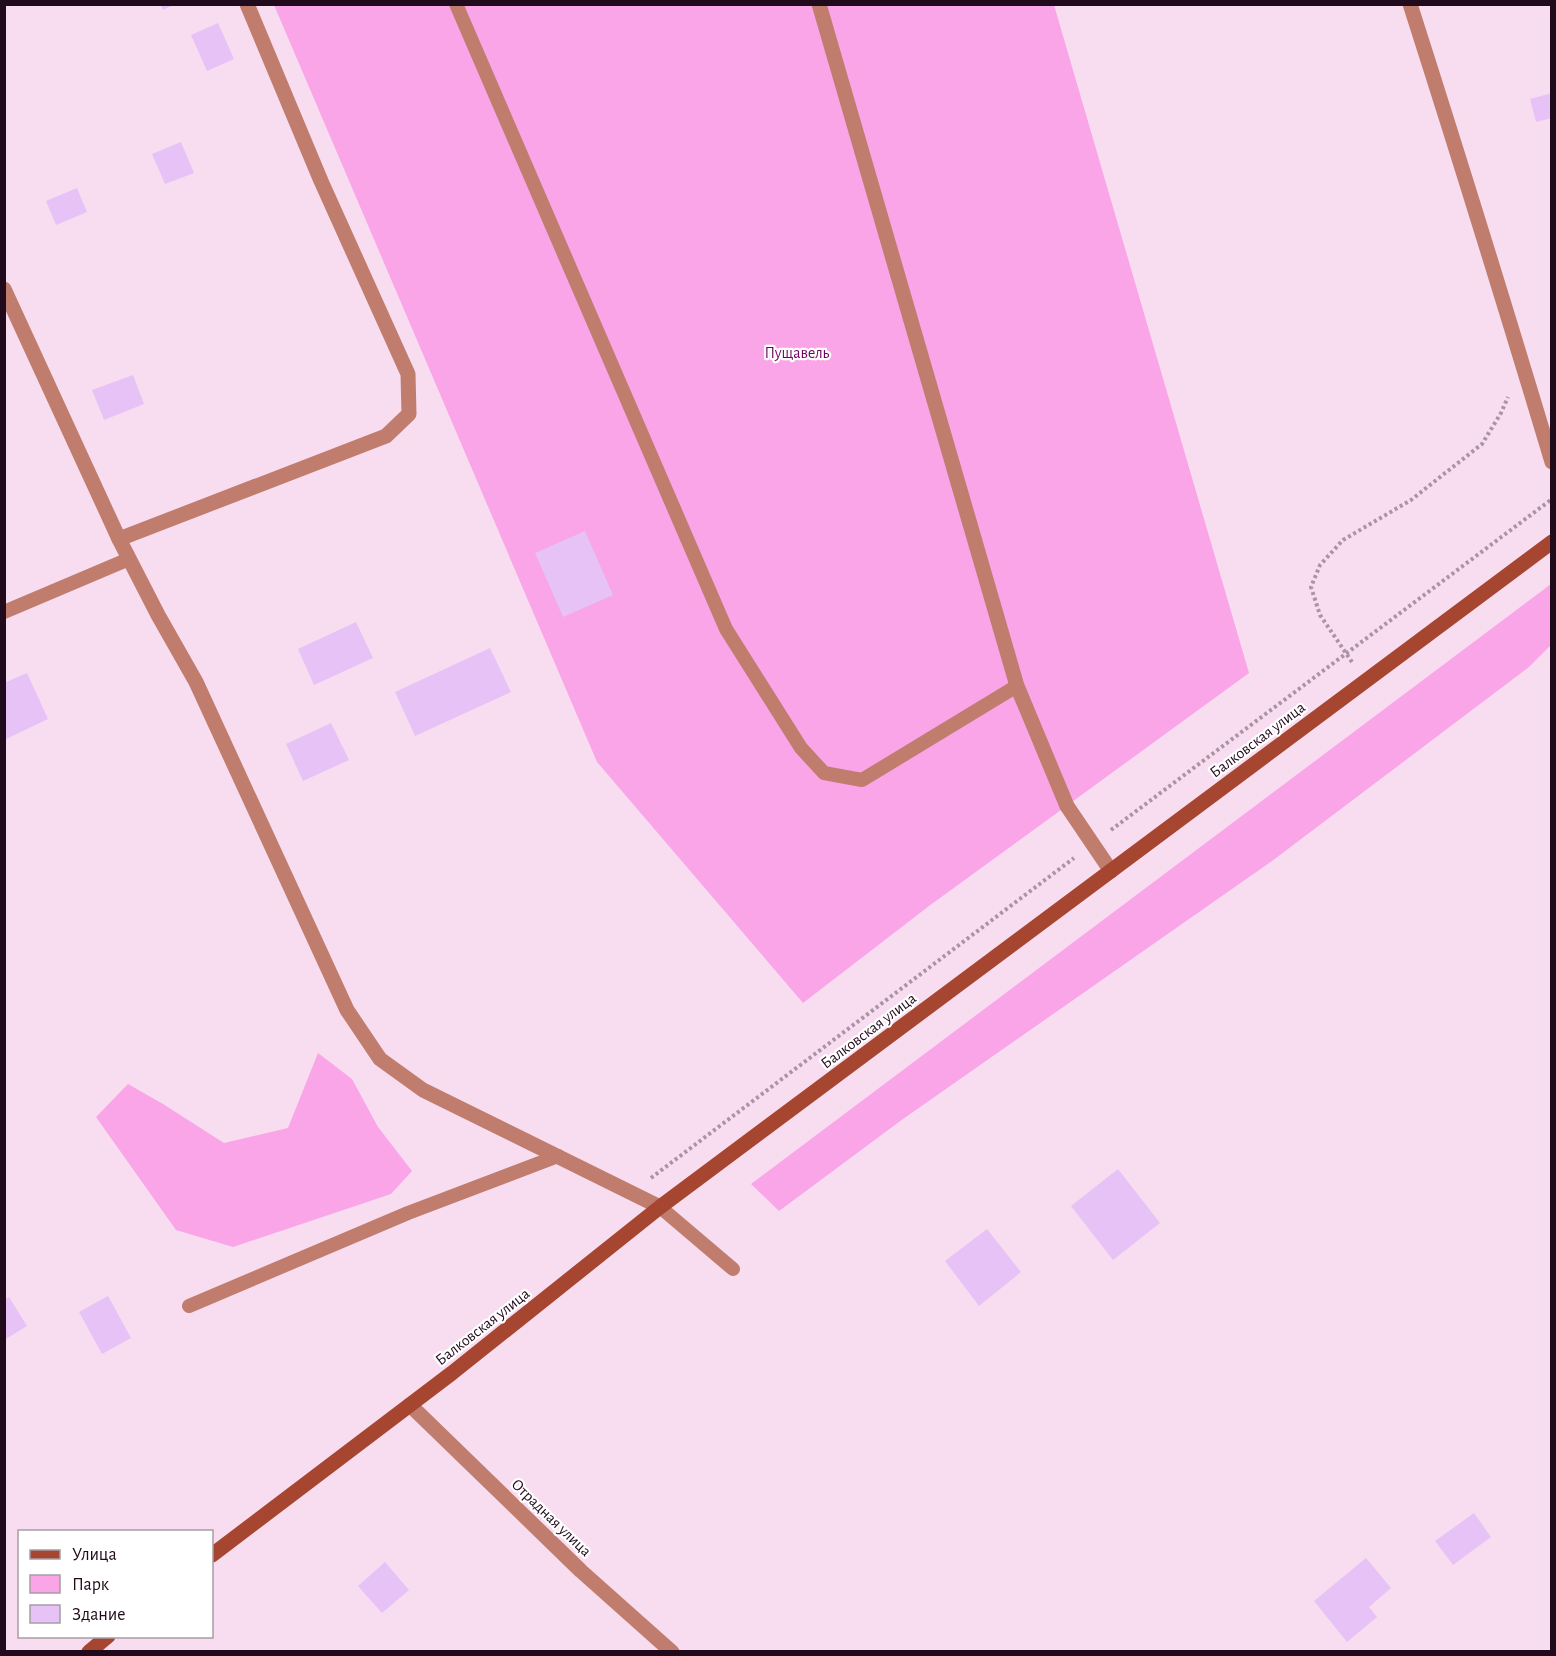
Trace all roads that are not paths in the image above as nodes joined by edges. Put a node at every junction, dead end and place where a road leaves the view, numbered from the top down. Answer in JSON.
{"nodes":[{"id":1,"x":247,"y":4,"type":"edge"},
{"id":2,"x":456,"y":4,"type":"edge"},
{"id":3,"x":819,"y":4,"type":"edge"},
{"id":4,"x":1410,"y":4,"type":"edge"},
{"id":5,"x":4,"y":289,"type":"edge"},
{"id":6,"x":1551,"y":462,"type":"edge"},
{"id":7,"x":119,"y":539,"type":"junction"},
{"id":8,"x":1551,"y":542,"type":"edge"},
{"id":9,"x":129,"y":559,"type":"junction"},
{"id":10,"x":4,"y":612,"type":"edge"},
{"id":11,"x":1017,"y":686,"type":"junction"},
{"id":12,"x":1111,"y":871,"type":"junction"},
{"id":13,"x":558,"y":1156,"type":"junction"},
{"id":14,"x":660,"y":1207,"type":"junction"},
{"id":15,"x":733,"y":1269,"type":"dead end"},
{"id":16,"x":189,"y":1306,"type":"dead end"},
{"id":17,"x":410,"y":1405,"type":"junction"},
{"id":18,"x":213,"y":1554,"type":"edge"},
{"id":19,"x":106,"y":1638,"type":"edge"},
{"id":20,"x":89,"y":1652,"type":"edge"},
{"id":21,"x":672,"y":1652,"type":"edge"}],
"edges":[{"from":1,"to":7,"type":"street"},
{"from":2,"to":11,"type":"lane"},
{"from":3,"to":11,"type":"street"},
{"from":4,"to":6,"type":"street"},
{"from":5,"to":7,"type":"street"},
{"from":7,"to":9,"type":"street"},
{"from":8,"to":12,"type":"main road","name":"Балковская улица"},
{"from":9,"to":10,"type":"lane"},
{"from":9,"to":13,"type":"street"},
{"from":11,"to":12,"type":"street"},
{"from":12,"to":14,"type":"main road","name":"Балковская улица"},
{"from":13,"to":14,"type":"street"},
{"from":13,"to":16,"type":"lane"},
{"from":14,"to":15,"type":"lane"},
{"from":14,"to":17,"type":"main road","name":"Балковская улица"},
{"from":17,"to":18,"type":"main road","name":"Балковская улица"},
{"from":17,"to":21,"type":"street","name":"Отрадная улица"},
{"from":19,"to":20,"type":"main road"}]}
